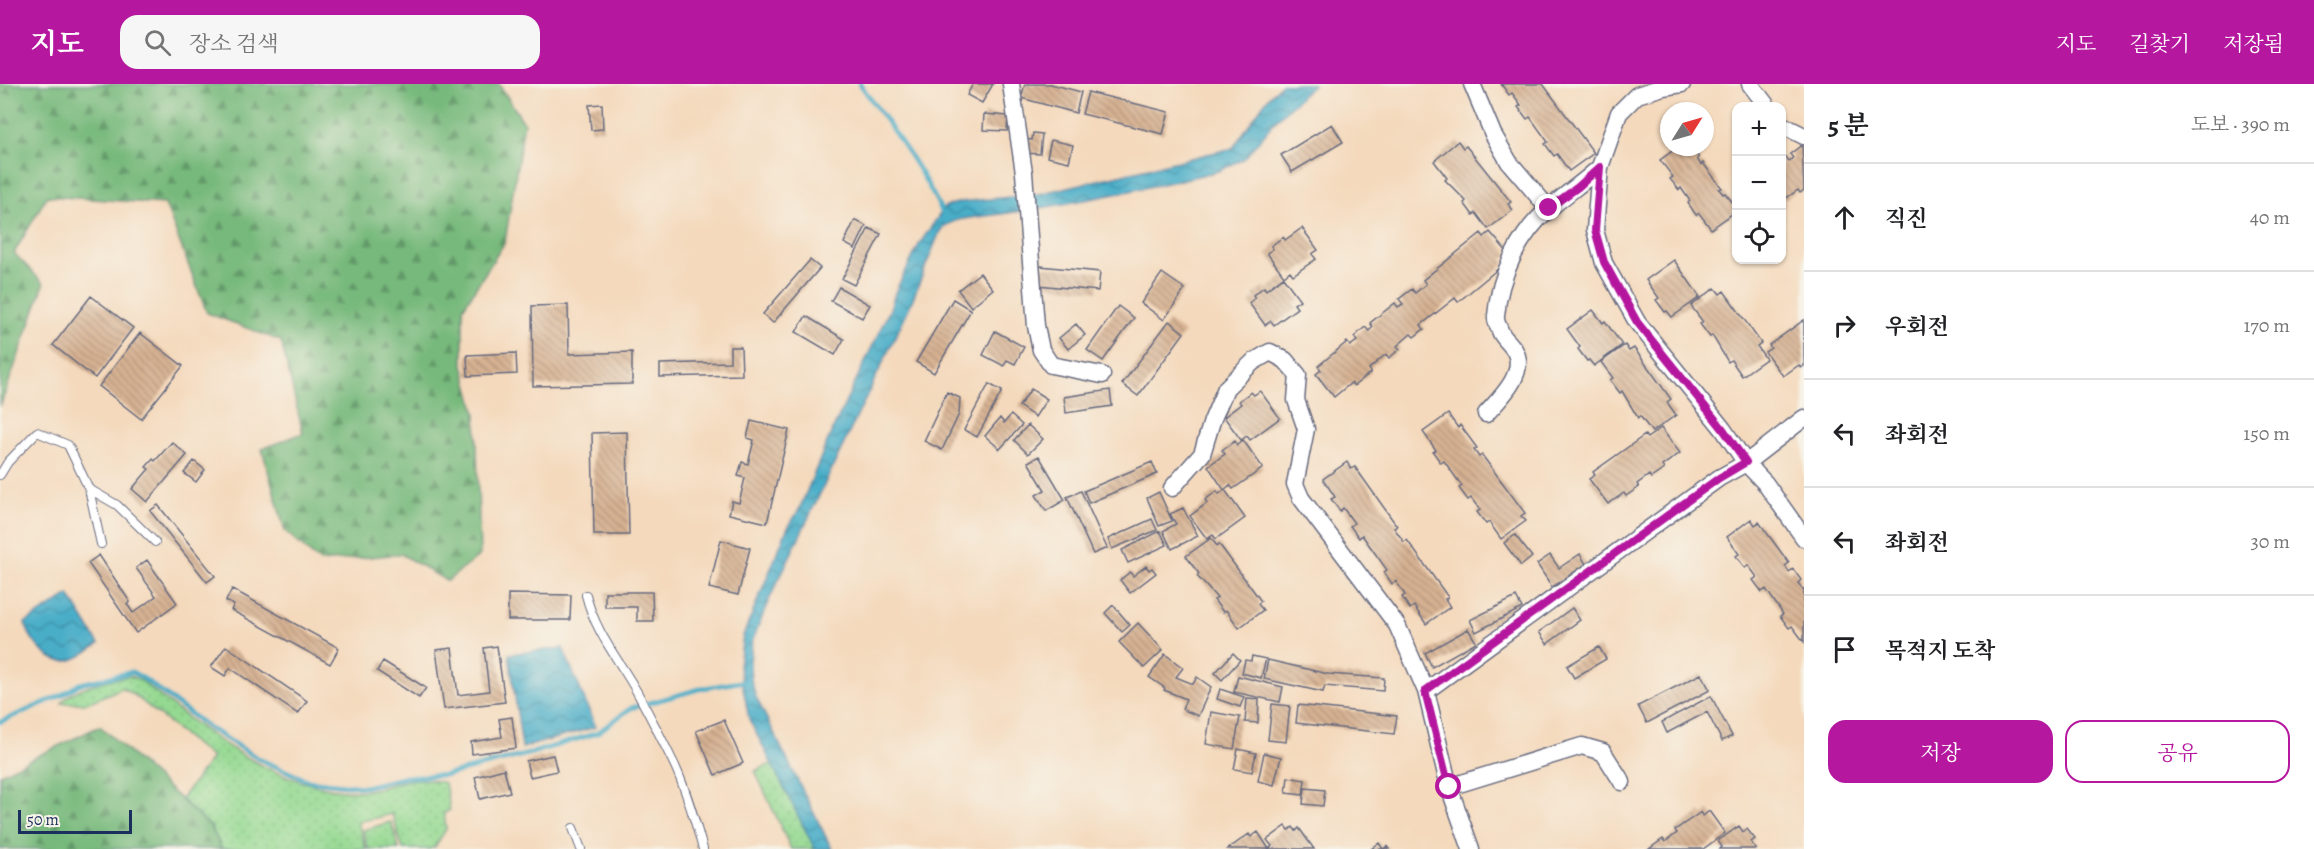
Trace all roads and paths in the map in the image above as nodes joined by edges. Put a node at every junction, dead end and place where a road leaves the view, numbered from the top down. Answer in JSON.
{"nodes":[{"id":1,"x":1011,"y":84,"type":"edge"},
{"id":2,"x":1472,"y":84,"type":"edge"},
{"id":3,"x":1682,"y":84,"type":"edge"},
{"id":4,"x":1750,"y":84,"type":"edge"},
{"id":5,"x":1631,"y":92,"type":"edge"},
{"id":6,"x":1764,"y":102,"type":"edge"},
{"id":7,"x":1786,"y":127,"type":"edge"},
{"id":8,"x":1804,"y":136,"type":"edge"},
{"id":9,"x":1600,"y":167,"type":"junction"},
{"id":10,"x":1549,"y":208,"type":"junction"},
{"id":11,"x":1102,"y":375,"type":"dead end"},
{"id":12,"x":1486,"y":414,"type":"dead end"},
{"id":13,"x":1804,"y":418,"type":"edge"},
{"id":14,"x":1746,"y":462,"type":"junction"},
{"id":15,"x":0,"y":474,"type":"edge"},
{"id":16,"x":1172,"y":488,"type":"dead end"},
{"id":17,"x":89,"y":489,"type":"junction"},
{"id":18,"x":1804,"y":538,"type":"edge"},
{"id":19,"x":156,"y":542,"type":"dead end"},
{"id":20,"x":101,"y":544,"type":"dead end"},
{"id":21,"x":586,"y":595,"type":"dead end"},
{"id":22,"x":1425,"y":691,"type":"junction"},
{"id":23,"x":1622,"y":782,"type":"dead end"},
{"id":24,"x":1449,"y":787,"type":"junction"},
{"id":25,"x":573,"y":828,"type":"dead end"},
{"id":26,"x":580,"y":849,"type":"edge"},
{"id":27,"x":703,"y":849,"type":"edge"},
{"id":28,"x":1471,"y":849,"type":"edge"}],
"edges":[{"from":1,"to":11,"type":"street"},
{"from":2,"to":10,"type":"street"},
{"from":3,"to":5,"type":"street"},
{"from":4,"to":6,"type":"street"},
{"from":5,"to":9,"type":"street"},
{"from":7,"to":8,"type":"street"},
{"from":9,"to":10,"type":"street"},
{"from":9,"to":14,"type":"street"},
{"from":10,"to":12,"type":"street"},
{"from":13,"to":14,"type":"street"},
{"from":14,"to":18,"type":"street"},
{"from":14,"to":22,"type":"street"},
{"from":15,"to":17,"type":"lane"},
{"from":16,"to":22,"type":"street"},
{"from":17,"to":19,"type":"lane"},
{"from":17,"to":20,"type":"lane"},
{"from":21,"to":27,"type":"lane"},
{"from":22,"to":24,"type":"street"},
{"from":23,"to":24,"type":"street"},
{"from":24,"to":28,"type":"street"},
{"from":25,"to":26,"type":"lane"}]}
